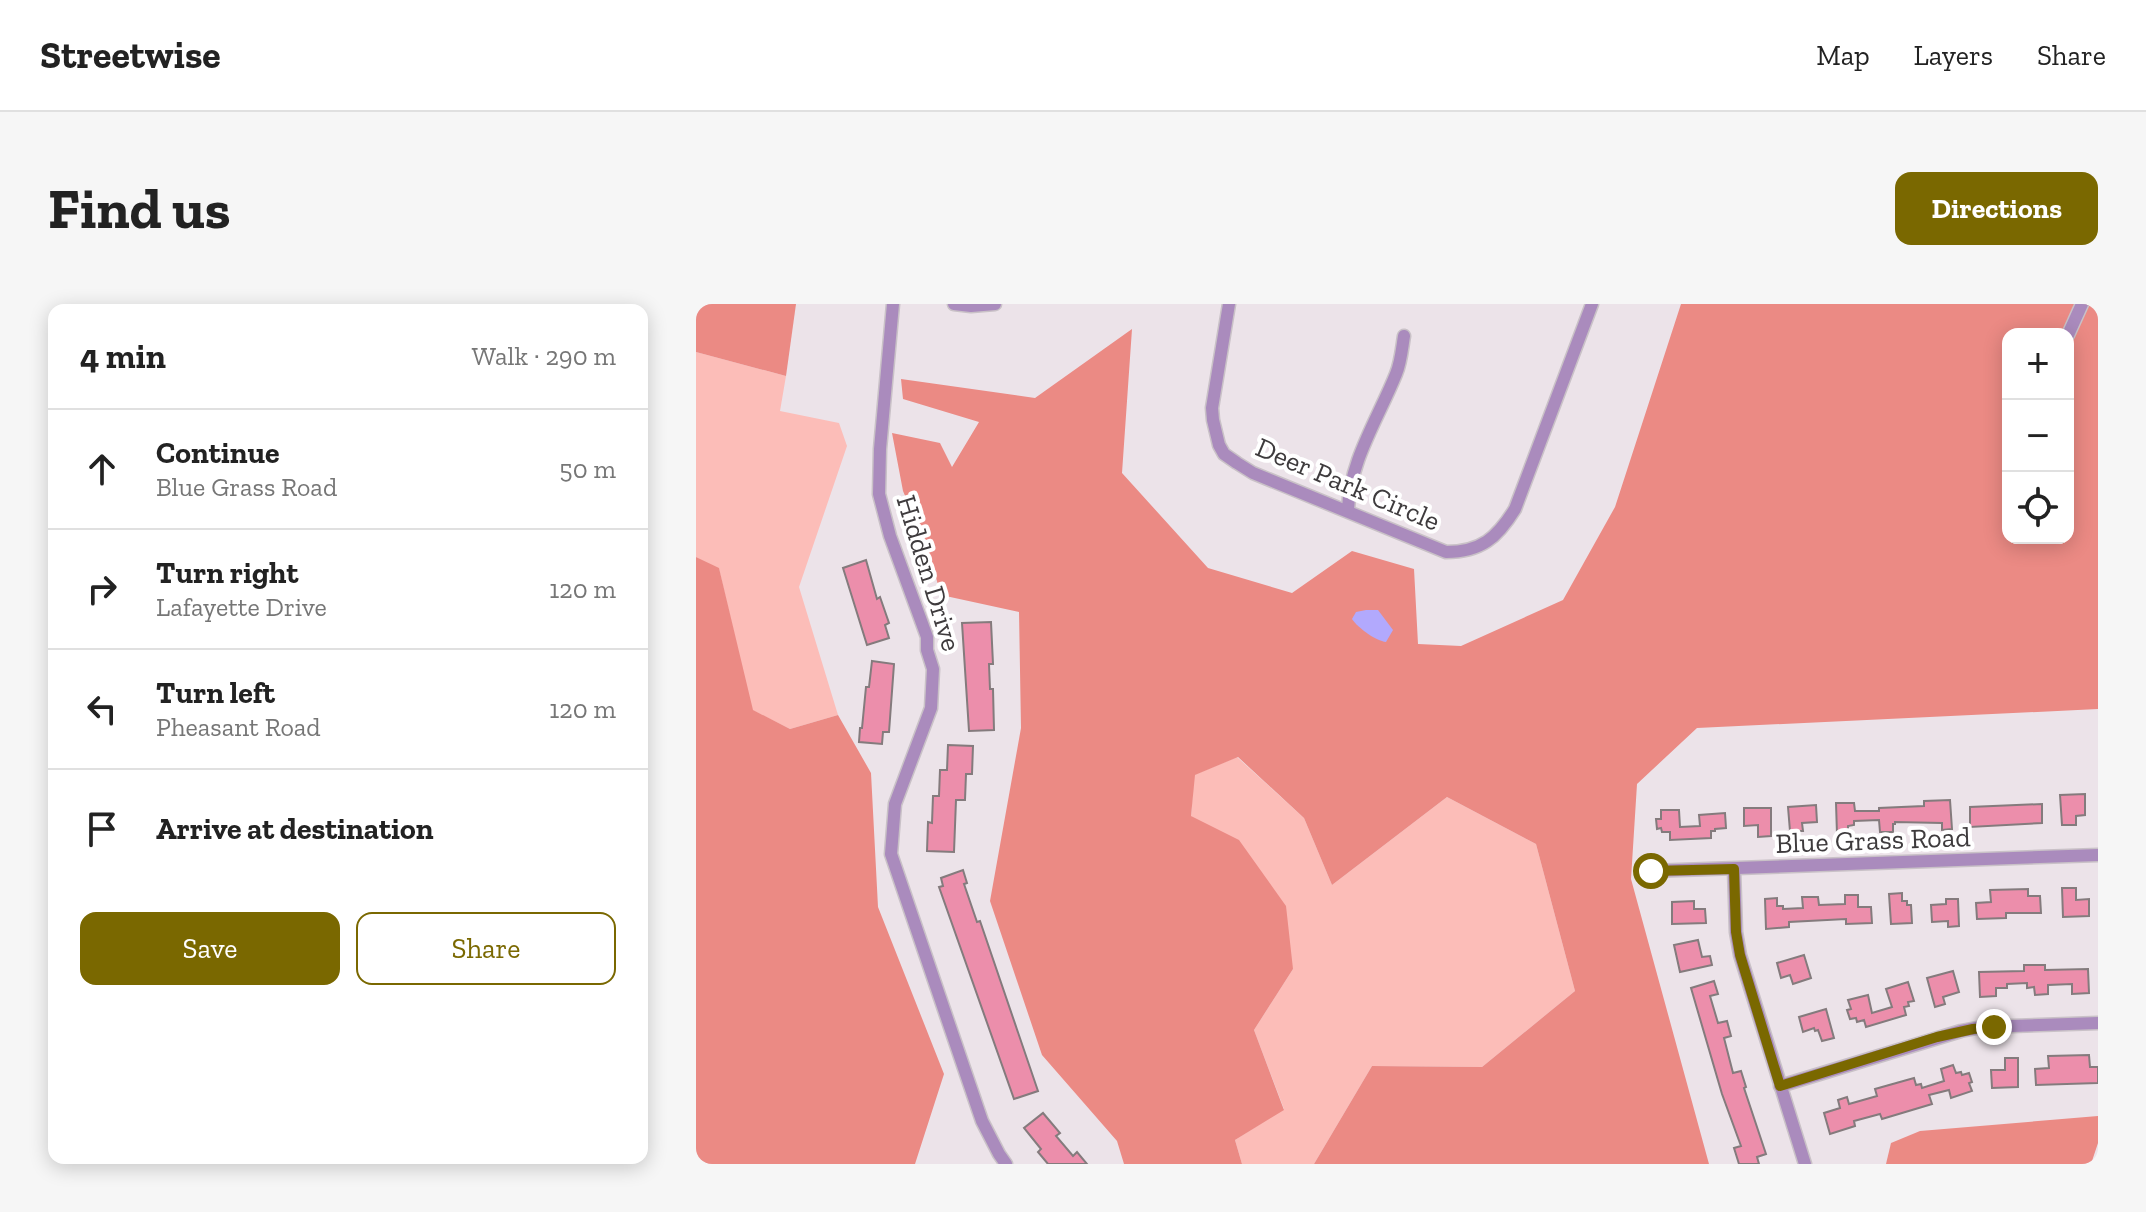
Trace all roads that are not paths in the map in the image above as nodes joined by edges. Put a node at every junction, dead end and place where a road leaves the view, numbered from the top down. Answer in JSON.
{"nodes":[{"id":1,"x":893,"y":304,"type":"edge"},
{"id":2,"x":954,"y":304,"type":"edge"},
{"id":3,"x":995,"y":304,"type":"edge"},
{"id":4,"x":1229,"y":304,"type":"edge"},
{"id":5,"x":1592,"y":304,"type":"edge"},
{"id":6,"x":2082,"y":304,"type":"edge"},
{"id":7,"x":2071,"y":328,"type":"edge"},
{"id":8,"x":1404,"y":336,"type":"dead end"},
{"id":9,"x":1348,"y":511,"type":"junction"},
{"id":10,"x":2098,"y":855,"type":"edge"},
{"id":11,"x":1734,"y":869,"type":"junction"},
{"id":12,"x":1651,"y":871,"type":"dead end"},
{"id":13,"x":2098,"y":1023,"type":"edge"},
{"id":14,"x":1780,"y":1086,"type":"junction"},
{"id":15,"x":1006,"y":1164,"type":"edge"},
{"id":16,"x":1805,"y":1164,"type":"edge"}],
"edges":[{"from":1,"to":15,"type":"street","name":"Hidden Drive"},
{"from":2,"to":3,"type":"street"},
{"from":4,"to":9,"type":"street","name":"Deer Park Circle"},
{"from":5,"to":9,"type":"street","name":"Deer Park Circle"},
{"from":6,"to":7,"type":"street"},
{"from":8,"to":9,"type":"street"},
{"from":10,"to":11,"type":"street","name":"Blue Grass Road"},
{"from":11,"to":12,"type":"street","name":"Blue Grass Road"},
{"from":11,"to":14,"type":"street"},
{"from":13,"to":14,"type":"street"},
{"from":14,"to":16,"type":"street"}]}
